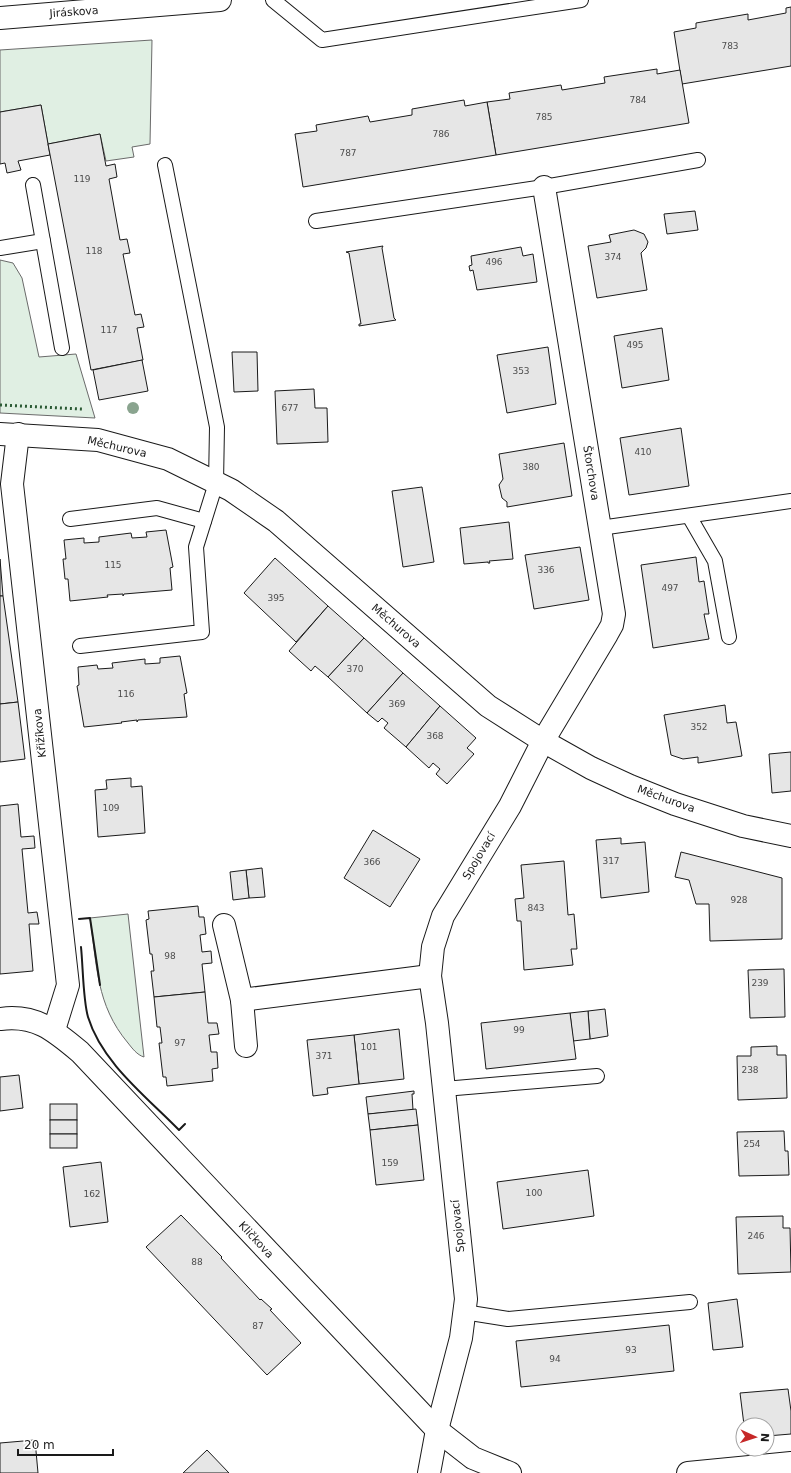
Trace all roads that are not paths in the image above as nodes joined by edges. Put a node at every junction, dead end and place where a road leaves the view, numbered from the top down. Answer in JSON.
{"nodes":[{"id":1,"x":220,"y":0,"type":"edge"},
{"id":2,"x":273,"y":0,"type":"edge"},
{"id":3,"x":581,"y":0,"type":"edge"},
{"id":4,"x":0,"y":18,"type":"edge"},
{"id":5,"x":698,"y":160,"type":"dead end"},
{"id":6,"x":165,"y":165,"type":"dead end"},
{"id":7,"x":32,"y":185,"type":"dead end"},
{"id":8,"x":544,"y":187,"type":"junction"},
{"id":9,"x":316,"y":221,"type":"dead end"},
{"id":10,"x":43,"y":241,"type":"junction"},
{"id":11,"x":0,"y":248,"type":"edge"},
{"id":12,"x":62,"y":348,"type":"dead end"},
{"id":13,"x":9,"y":434,"type":"edge"},
{"id":14,"x":216,"y":483,"type":"junction"},
{"id":15,"x":791,"y":501,"type":"edge"},
{"id":16,"x":689,"y":516,"type":"junction"},
{"id":17,"x":70,"y":519,"type":"dead end"},
{"id":18,"x":204,"y":521,"type":"junction"},
{"id":19,"x":600,"y":528,"type":"junction"},
{"id":20,"x":729,"y":637,"type":"dead end"},
{"id":21,"x":80,"y":646,"type":"dead end"},
{"id":22,"x":543,"y":741,"type":"junction"},
{"id":23,"x":791,"y":836,"type":"edge"},
{"id":24,"x":224,"y":925,"type":"dead end"},
{"id":25,"x":430,"y":976,"type":"junction"},
{"id":26,"x":242,"y":1000,"type":"junction"},
{"id":27,"x":0,"y":1019,"type":"edge"},
{"id":28,"x":54,"y":1030,"type":"junction"},
{"id":29,"x":246,"y":1046,"type":"dead end"},
{"id":30,"x":597,"y":1076,"type":"dead end"},
{"id":31,"x":444,"y":1089,"type":"junction"},
{"id":32,"x":690,"y":1302,"type":"dead end"},
{"id":33,"x":464,"y":1312,"type":"junction"},
{"id":34,"x":437,"y":1430,"type":"junction"},
{"id":35,"x":791,"y":1463,"type":"edge"},
{"id":36,"x":429,"y":1473,"type":"edge"},
{"id":37,"x":510,"y":1473,"type":"edge"},
{"id":38,"x":688,"y":1473,"type":"edge"}],
"edges":[{"from":1,"to":4,"type":"street","name":"Jiráskova"},
{"from":2,"to":3,"type":"lane"},
{"from":5,"to":8,"type":"lane"},
{"from":6,"to":14,"type":"lane"},
{"from":7,"to":10,"type":"lane"},
{"from":8,"to":9,"type":"lane"},
{"from":8,"to":19,"type":"street","name":"Štorchova"},
{"from":10,"to":11,"type":"lane"},
{"from":10,"to":12,"type":"lane"},
{"from":13,"to":14,"type":"street","name":"Měchurova"},
{"from":13,"to":28,"type":"street","name":"Křižíkova"},
{"from":14,"to":18,"type":"lane"},
{"from":14,"to":22,"type":"street","name":"Měchurova"},
{"from":15,"to":16,"type":"lane"},
{"from":16,"to":19,"type":"lane"},
{"from":16,"to":20,"type":"lane"},
{"from":17,"to":18,"type":"lane"},
{"from":18,"to":21,"type":"lane"},
{"from":19,"to":22,"type":"street","name":"Štorchova"},
{"from":22,"to":23,"type":"street","name":"Měchurova"},
{"from":22,"to":25,"type":"street","name":"Spojovací"},
{"from":24,"to":26,"type":"street"},
{"from":25,"to":26,"type":"street"},
{"from":25,"to":31,"type":"street","name":"Spojovací"},
{"from":26,"to":29,"type":"street"},
{"from":27,"to":28,"type":"street","name":"Kličkova"},
{"from":28,"to":34,"type":"street","name":"Kličkova"},
{"from":30,"to":31,"type":"lane"},
{"from":31,"to":33,"type":"street","name":"Spojovací"},
{"from":32,"to":33,"type":"lane"},
{"from":33,"to":34,"type":"street","name":"Spojovací"},
{"from":34,"to":36,"type":"street","name":"Spojovací"},
{"from":34,"to":37,"type":"street","name":"Kličkova"},
{"from":35,"to":38,"type":"street"}]}
